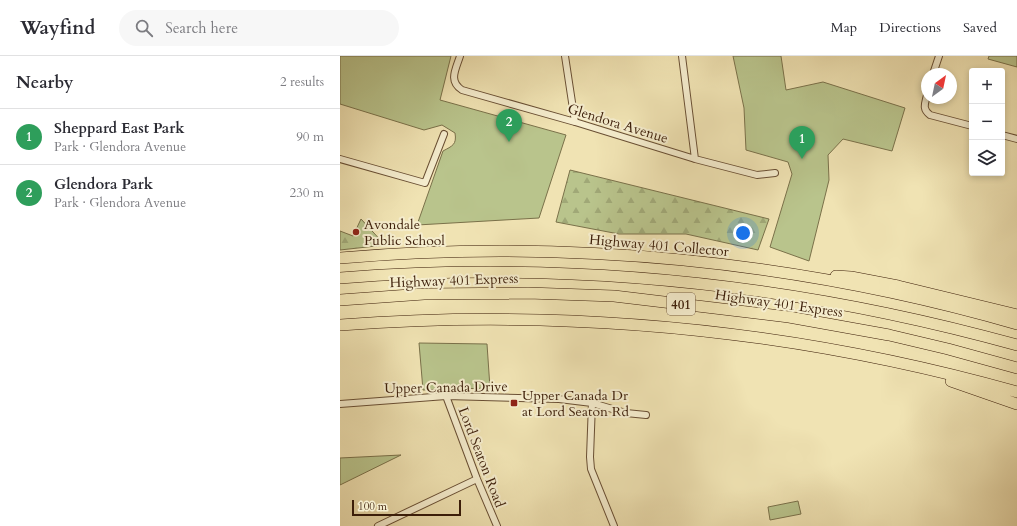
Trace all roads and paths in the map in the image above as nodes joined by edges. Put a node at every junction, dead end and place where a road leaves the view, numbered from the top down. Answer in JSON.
{"nodes":[{"id":1,"x":460,"y":56,"type":"edge"},
{"id":2,"x":565,"y":56,"type":"edge"},
{"id":3,"x":682,"y":56,"type":"edge"},
{"id":4,"x":939,"y":56,"type":"edge"},
{"id":5,"x":935,"y":68,"type":"edge"},
{"id":6,"x":925,"y":104,"type":"edge"},
{"id":7,"x":575,"y":122,"type":"junction"},
{"id":8,"x":969,"y":125,"type":"edge"},
{"id":9,"x":444,"y":134,"type":"dead end"},
{"id":10,"x":1005,"y":136,"type":"edge"},
{"id":11,"x":1017,"y":139,"type":"edge"},
{"id":12,"x":340,"y":159,"type":"edge"},
{"id":13,"x":694,"y":159,"type":"junction"},
{"id":14,"x":775,"y":173,"type":"dead end"},
{"id":15,"x":340,"y":258,"type":"edge"},
{"id":16,"x":759,"y":270,"type":"junction"},
{"id":17,"x":340,"y":278,"type":"edge"},
{"id":18,"x":340,"y":300,"type":"edge"},
{"id":19,"x":1017,"y":316,"type":"edge"},
{"id":20,"x":1017,"y":324,"type":"edge"},
{"id":21,"x":340,"y":325,"type":"edge"},
{"id":22,"x":1017,"y":345,"type":"edge"},
{"id":23,"x":892,"y":362,"type":"junction"},
{"id":24,"x":1017,"y":368,"type":"edge"},
{"id":25,"x":1017,"y":392,"type":"edge"},
{"id":26,"x":446,"y":396,"type":"junction"},
{"id":27,"x":592,"y":403,"type":"junction"},
{"id":28,"x":340,"y":404,"type":"edge"},
{"id":29,"x":1017,"y":404,"type":"edge"},
{"id":30,"x":646,"y":415,"type":"dead end"},
{"id":31,"x":477,"y":479,"type":"junction"},
{"id":32,"x":378,"y":526,"type":"edge"},
{"id":33,"x":497,"y":526,"type":"edge"},
{"id":34,"x":614,"y":526,"type":"edge"}],
"edges":[{"from":1,"to":7,"type":"street","name":"Glendora Avenue"},
{"from":2,"to":7,"type":"street"},
{"from":3,"to":13,"type":"street"},
{"from":4,"to":5,"type":"street"},
{"from":6,"to":8,"type":"street"},
{"from":7,"to":13,"type":"street","name":"Glendora Avenue"},
{"from":9,"to":12,"type":"street"},
{"from":10,"to":11,"type":"street"},
{"from":13,"to":14,"type":"street","name":"Glendora Avenue"},
{"from":15,"to":16,"type":"highway","name":"Highway 401 Collector"},
{"from":16,"to":19,"type":"highway"},
{"from":16,"to":20,"type":"highway","name":"Highway 401 Collector"},
{"from":17,"to":22,"type":"highway","name":"Highway 401 Express","number":"401"},
{"from":18,"to":24,"type":"highway","name":"Highway 401 Express","number":"401"},
{"from":21,"to":23,"type":"highway","number":"401"},
{"from":23,"to":25,"type":"highway","number":"401"},
{"from":23,"to":29,"type":"highway"},
{"from":26,"to":27,"type":"street","name":"Upper Canada Drive"},
{"from":26,"to":28,"type":"street","name":"Upper Canada Drive"},
{"from":26,"to":31,"type":"street","name":"Lord Seaton Road"},
{"from":27,"to":30,"type":"street","name":"Upper Canada Drive"},
{"from":27,"to":34,"type":"street"},
{"from":31,"to":32,"type":"street"},
{"from":31,"to":33,"type":"street","name":"Lord Seaton Road"}]}
